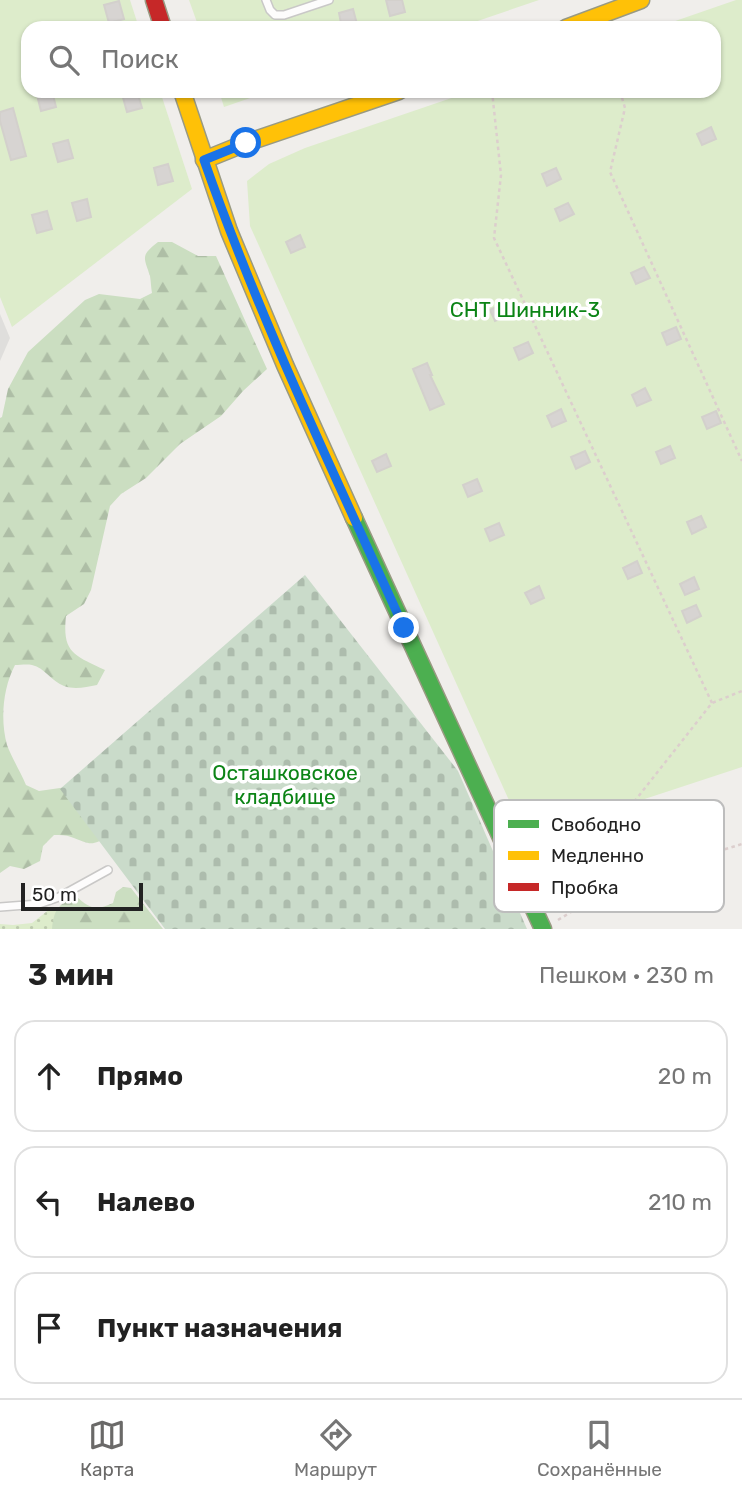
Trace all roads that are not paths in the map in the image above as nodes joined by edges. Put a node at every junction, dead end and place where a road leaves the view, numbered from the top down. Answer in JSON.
{"nodes":[{"id":1,"x":154,"y":0,"type":"edge"},
{"id":2,"x":266,"y":0,"type":"edge"},
{"id":3,"x":328,"y":0,"type":"edge"},
{"id":4,"x":641,"y":0,"type":"edge"},
{"id":5,"x":161,"y":21,"type":"edge"},
{"id":6,"x":583,"y":21,"type":"edge"},
{"id":7,"x":185,"y":98,"type":"edge"},
{"id":8,"x":378,"y":98,"type":"edge"},
{"id":9,"x":204,"y":160,"type":"junction"},
{"id":10,"x":494,"y":823,"type":"edge"},
{"id":11,"x":108,"y":870,"type":"dead end"},
{"id":12,"x":0,"y":907,"type":"edge"}],
"edges":[{"from":1,"to":5,"type":"street"},
{"from":2,"to":3,"type":"lane"},
{"from":4,"to":6,"type":"street"},
{"from":7,"to":9,"type":"street"},
{"from":8,"to":9,"type":"street"},
{"from":9,"to":10,"type":"street"},
{"from":11,"to":12,"type":"lane"}]}
